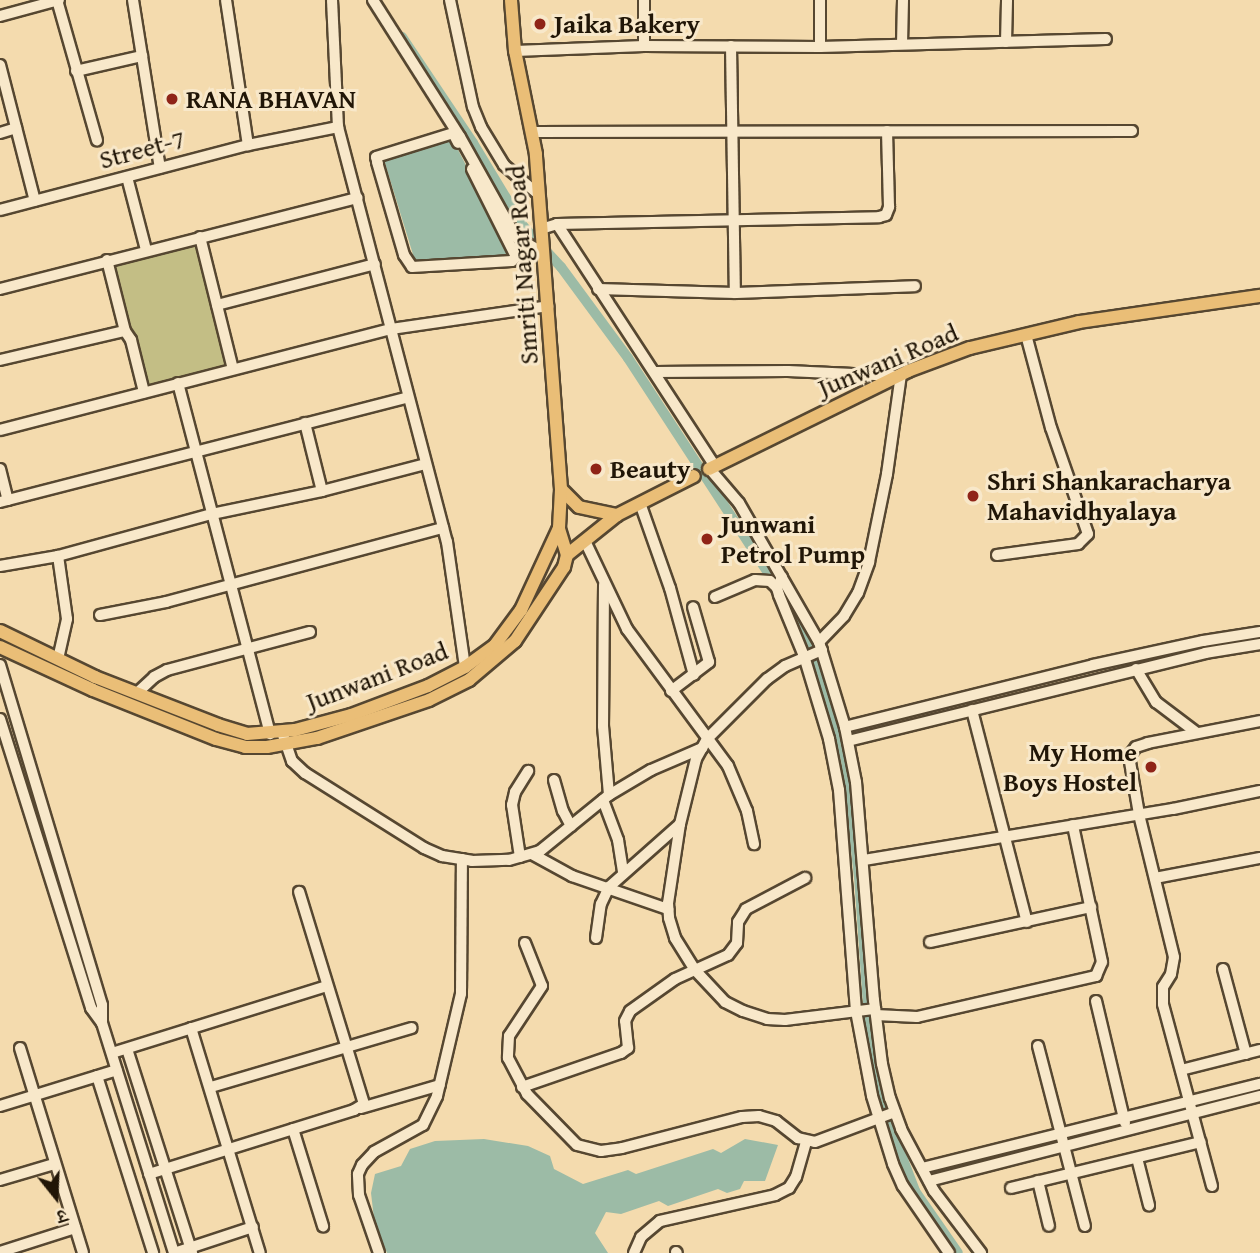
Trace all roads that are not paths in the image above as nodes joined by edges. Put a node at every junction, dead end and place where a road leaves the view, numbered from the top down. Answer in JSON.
{"nodes":[{"id":1,"x":58,"y":0,"type":"edge"},
{"id":2,"x":133,"y":0,"type":"edge"},
{"id":3,"x":226,"y":0,"type":"edge"},
{"id":4,"x":332,"y":0,"type":"edge"},
{"id":5,"x":373,"y":0,"type":"edge"},
{"id":6,"x":450,"y":0,"type":"edge"},
{"id":7,"x":511,"y":0,"type":"edge"},
{"id":8,"x":644,"y":0,"type":"edge"},
{"id":9,"x":820,"y":0,"type":"edge"},
{"id":10,"x":903,"y":0,"type":"edge"},
{"id":11,"x":1007,"y":0,"type":"edge"},
{"id":12,"x":0,"y":16,"type":"edge"},
{"id":13,"x":1107,"y":39,"type":"dead end"},
{"id":14,"x":1006,"y":42,"type":"junction"},
{"id":15,"x":902,"y":44,"type":"junction"},
{"id":16,"x":644,"y":46,"type":"junction"},
{"id":17,"x":731,"y":46,"type":"junction"},
{"id":18,"x":820,"y":47,"type":"junction"},
{"id":19,"x":515,"y":51,"type":"junction"},
{"id":20,"x":142,"y":56,"type":"junction"},
{"id":21,"x":0,"y":65,"type":"edge"},
{"id":22,"x":76,"y":71,"type":"junction"},
{"id":23,"x":338,"y":127,"type":"junction"},
{"id":24,"x":16,"y":128,"type":"junction"},
{"id":25,"x":887,"y":131,"type":"junction"},
{"id":26,"x":1132,"y":131,"type":"dead end"},
{"id":27,"x":533,"y":132,"type":"junction"},
{"id":28,"x":733,"y":132,"type":"junction"},
{"id":29,"x":0,"y":133,"type":"edge"},
{"id":30,"x":97,"y":140,"type":"dead end"},
{"id":31,"x":248,"y":145,"type":"junction"},
{"id":32,"x":160,"y":168,"type":"junction"},
{"id":33,"x":127,"y":177,"type":"junction"},
{"id":34,"x":538,"y":194,"type":"junction"},
{"id":35,"x":358,"y":198,"type":"junction"},
{"id":36,"x":35,"y":201,"type":"junction"},
{"id":37,"x":0,"y":210,"type":"edge"},
{"id":38,"x":734,"y":222,"type":"junction"},
{"id":39,"x":557,"y":224,"type":"junction"},
{"id":40,"x":541,"y":229,"type":"junction"},
{"id":41,"x":200,"y":237,"type":"junction"},
{"id":42,"x":520,"y":242,"type":"junction"},
{"id":43,"x":146,"y":250,"type":"junction"},
{"id":44,"x":542,"y":252,"type":"junction"},
{"id":45,"x":516,"y":257,"type":"junction"},
{"id":46,"x":107,"y":260,"type":"junction"},
{"id":47,"x":375,"y":264,"type":"junction"},
{"id":48,"x":915,"y":286,"type":"dead end"},
{"id":49,"x":0,"y":289,"type":"edge"},
{"id":50,"x":598,"y":289,"type":"junction"},
{"id":51,"x":735,"y":293,"type":"junction"},
{"id":52,"x":1260,"y":296,"type":"edge"},
{"id":53,"x":217,"y":305,"type":"junction"},
{"id":54,"x":548,"y":306,"type":"junction"},
{"id":55,"x":391,"y":329,"type":"junction"},
{"id":56,"x":125,"y":331,"type":"junction"},
{"id":57,"x":1026,"y":335,"type":"junction"},
{"id":58,"x":0,"y":360,"type":"edge"},
{"id":59,"x":233,"y":369,"type":"junction"},
{"id":60,"x":655,"y":372,"type":"junction"},
{"id":61,"x":899,"y":375,"type":"junction"},
{"id":62,"x":178,"y":383,"type":"junction"},
{"id":63,"x":144,"y":392,"type":"junction"},
{"id":64,"x":408,"y":397,"type":"junction"},
{"id":65,"x":306,"y":423,"type":"junction"},
{"id":66,"x":0,"y":430,"type":"edge"},
{"id":67,"x":196,"y":450,"type":"junction"},
{"id":68,"x":426,"y":464,"type":"junction"},
{"id":69,"x":711,"y":467,"type":"junction"},
{"id":70,"x":0,"y":469,"type":"edge"},
{"id":71,"x":694,"y":476,"type":"joint"},
{"id":72,"x":561,"y":489,"type":"junction"},
{"id":73,"x":322,"y":491,"type":"junction"},
{"id":74,"x":4,"y":501,"type":"edge"},
{"id":75,"x":640,"y":503,"type":"junction"},
{"id":76,"x":212,"y":514,"type":"junction"},
{"id":77,"x":617,"y":514,"type":"junction"},
{"id":78,"x":443,"y":528,"type":"junction"},
{"id":79,"x":559,"y":528,"type":"junction"},
{"id":80,"x":585,"y":541,"type":"junction"},
{"id":81,"x":567,"y":555,"type":"junction"},
{"id":82,"x":997,"y":555,"type":"dead end"},
{"id":83,"x":58,"y":556,"type":"junction"},
{"id":84,"x":0,"y":566,"type":"edge"},
{"id":85,"x":604,"y":582,"type":"junction"},
{"id":86,"x":779,"y":582,"type":"junction"},
{"id":87,"x":232,"y":584,"type":"junction"},
{"id":88,"x":715,"y":597,"type":"dead end"},
{"id":89,"x":693,"y":607,"type":"dead end"},
{"id":90,"x":100,"y":615,"type":"dead end"},
{"id":91,"x":0,"y":631,"type":"edge"},
{"id":92,"x":310,"y":632,"type":"dead end"},
{"id":93,"x":1260,"y":632,"type":"edge"},
{"id":94,"x":1260,"y":644,"type":"edge"},
{"id":95,"x":0,"y":647,"type":"edge"},
{"id":96,"x":250,"y":649,"type":"junction"},
{"id":97,"x":814,"y":651,"type":"junction"},
{"id":98,"x":58,"y":659,"type":"junction"},
{"id":99,"x":0,"y":666,"type":"edge"},
{"id":100,"x":466,"y":667,"type":"junction"},
{"id":101,"x":1136,"y":669,"type":"junction"},
{"id":102,"x":694,"y":675,"type":"junction"},
{"id":103,"x":671,"y":691,"type":"junction"},
{"id":104,"x":137,"y":693,"type":"junction"},
{"id":105,"x":972,"y":710,"type":"junction"},
{"id":106,"x":370,"y":714,"type":"junction"},
{"id":107,"x":1260,"y":721,"type":"edge"},
{"id":108,"x":1,"y":723,"type":"edge"},
{"id":109,"x":16,"y":723,"type":"junction"},
{"id":110,"x":845,"y":727,"type":"junction"},
{"id":111,"x":1197,"y":733,"type":"junction"},
{"id":112,"x":279,"y":737,"type":"junction"},
{"id":113,"x":848,"y":741,"type":"junction"},
{"id":114,"x":705,"y":743,"type":"junction"},
{"id":115,"x":528,"y":771,"type":"dead end"},
{"id":116,"x":554,"y":780,"type":"dead end"},
{"id":117,"x":1260,"y":791,"type":"edge"},
{"id":118,"x":606,"y":798,"type":"junction"},
{"id":119,"x":1139,"y":814,"type":"junction"},
{"id":120,"x":680,"y":824,"type":"junction"},
{"id":121,"x":1073,"y":825,"type":"junction"},
{"id":122,"x":572,"y":826,"type":"junction"},
{"id":123,"x":1004,"y":838,"type":"junction"},
{"id":124,"x":754,"y":844,"type":"dead end"},
{"id":125,"x":532,"y":854,"type":"junction"},
{"id":126,"x":520,"y":857,"type":"junction"},
{"id":127,"x":1260,"y":858,"type":"edge"},
{"id":128,"x":462,"y":859,"type":"junction"},
{"id":129,"x":864,"y":860,"type":"junction"},
{"id":130,"x":623,"y":873,"type":"junction"},
{"id":131,"x":805,"y":878,"type":"dead end"},
{"id":132,"x":1155,"y":878,"type":"junction"},
{"id":133,"x":609,"y":887,"type":"junction"},
{"id":134,"x":299,"y":892,"type":"dead end"},
{"id":135,"x":1091,"y":907,"type":"junction"},
{"id":136,"x":668,"y":909,"type":"junction"},
{"id":137,"x":1027,"y":922,"type":"junction"},
{"id":138,"x":596,"y":938,"type":"dead end"},
{"id":139,"x":930,"y":942,"type":"dead end"},
{"id":140,"x":524,"y":943,"type":"dead end"},
{"id":141,"x":1223,"y":969,"type":"dead end"},
{"id":142,"x":695,"y":970,"type":"junction"},
{"id":143,"x":327,"y":986,"type":"junction"},
{"id":144,"x":1096,"y":1002,"type":"dead end"},
{"id":145,"x":868,"y":1011,"type":"junction"},
{"id":146,"x":103,"y":1023,"type":"junction"},
{"id":147,"x":191,"y":1028,"type":"junction"},
{"id":148,"x":411,"y":1028,"type":"dead end"},
{"id":149,"x":346,"y":1046,"type":"junction"},
{"id":150,"x":1038,"y":1046,"type":"dead end"},
{"id":151,"x":20,"y":1048,"type":"dead end"},
{"id":152,"x":127,"y":1049,"type":"junction"},
{"id":153,"x":1260,"y":1050,"type":"edge"},
{"id":154,"x":112,"y":1053,"type":"junction"},
{"id":155,"x":1246,"y":1054,"type":"junction"},
{"id":156,"x":117,"y":1070,"type":"junction"},
{"id":157,"x":1181,"y":1070,"type":"junction"},
{"id":158,"x":97,"y":1076,"type":"junction"},
{"id":159,"x":440,"y":1085,"type":"junction"},
{"id":160,"x":211,"y":1087,"type":"junction"},
{"id":161,"x":522,"y":1087,"type":"junction"},
{"id":162,"x":1258,"y":1093,"type":"edge"},
{"id":163,"x":35,"y":1096,"type":"junction"},
{"id":164,"x":1190,"y":1102,"type":"junction"},
{"id":165,"x":0,"y":1106,"type":"edge"},
{"id":166,"x":362,"y":1108,"type":"junction"},
{"id":167,"x":1193,"y":1113,"type":"junction"},
{"id":168,"x":887,"y":1115,"type":"junction"},
{"id":169,"x":1125,"y":1124,"type":"junction"},
{"id":170,"x":293,"y":1129,"type":"junction"},
{"id":171,"x":1061,"y":1140,"type":"junction"},
{"id":172,"x":806,"y":1141,"type":"junction"},
{"id":173,"x":1201,"y":1142,"type":"junction"},
{"id":174,"x":230,"y":1148,"type":"junction"},
{"id":175,"x":1137,"y":1158,"type":"junction"},
{"id":176,"x":54,"y":1164,"type":"junction"},
{"id":177,"x":922,"y":1168,"type":"junction"},
{"id":178,"x":165,"y":1169,"type":"junction"},
{"id":179,"x":149,"y":1174,"type":"junction"},
{"id":180,"x":1070,"y":1174,"type":"junction"},
{"id":181,"x":0,"y":1180,"type":"edge"},
{"id":182,"x":929,"y":1181,"type":"junction"},
{"id":183,"x":1038,"y":1181,"type":"junction"},
{"id":184,"x":1212,"y":1186,"type":"dead end"},
{"id":185,"x":1011,"y":1188,"type":"dead end"},
{"id":186,"x":1149,"y":1205,"type":"dead end"},
{"id":187,"x":323,"y":1226,"type":"dead end"},
{"id":188,"x":1049,"y":1226,"type":"dead end"},
{"id":189,"x":1084,"y":1226,"type":"dead end"},
{"id":190,"x":253,"y":1227,"type":"junction"},
{"id":191,"x":75,"y":1228,"type":"junction"},
{"id":192,"x":191,"y":1250,"type":"edge"},
{"id":193,"x":0,"y":1252,"type":"edge"},
{"id":194,"x":83,"y":1253,"type":"edge"},
{"id":195,"x":153,"y":1253,"type":"edge"},
{"id":196,"x":174,"y":1253,"type":"edge"},
{"id":197,"x":260,"y":1253,"type":"edge"},
{"id":198,"x":379,"y":1253,"type":"edge"},
{"id":199,"x":634,"y":1253,"type":"edge"},
{"id":200,"x":949,"y":1253,"type":"edge"},
{"id":201,"x":981,"y":1253,"type":"edge"}],
"edges":[{"from":1,"to":12,"type":"street"},
{"from":1,"to":22,"type":"street"},
{"from":2,"to":20,"type":"street"},
{"from":3,"to":31,"type":"street"},
{"from":4,"to":23,"type":"street"},
{"from":5,"to":42,"type":"street"},
{"from":6,"to":34,"type":"street"},
{"from":7,"to":19,"type":"main road","name":"Smriti Nagar Road"},
{"from":8,"to":16,"type":"street"},
{"from":9,"to":18,"type":"street"},
{"from":10,"to":15,"type":"street"},
{"from":11,"to":14,"type":"street"},
{"from":13,"to":14,"type":"street"},
{"from":14,"to":15,"type":"street"},
{"from":15,"to":18,"type":"street"},
{"from":16,"to":17,"type":"street"},
{"from":16,"to":19,"type":"street"},
{"from":17,"to":18,"type":"street"},
{"from":17,"to":28,"type":"street"},
{"from":19,"to":27,"type":"main road","name":"Smriti Nagar Road"},
{"from":20,"to":22,"type":"street"},
{"from":20,"to":32,"type":"street"},
{"from":21,"to":24,"type":"street"},
{"from":22,"to":30,"type":"street"},
{"from":23,"to":31,"type":"street","name":"Street-7"},
{"from":23,"to":35,"type":"street"},
{"from":24,"to":29,"type":"street"},
{"from":24,"to":36,"type":"street"},
{"from":25,"to":26,"type":"street"},
{"from":25,"to":28,"type":"street"},
{"from":25,"to":38,"type":"street"},
{"from":27,"to":28,"type":"street"},
{"from":27,"to":34,"type":"main road","name":"Smriti Nagar Road"},
{"from":28,"to":38,"type":"street"},
{"from":31,"to":32,"type":"street","name":"Street-7"},
{"from":32,"to":33,"type":"street","name":"Street-7"},
{"from":33,"to":36,"type":"street","name":"Street-7"},
{"from":33,"to":43,"type":"street"},
{"from":34,"to":40,"type":"main road","name":"Smriti Nagar Road"},
{"from":35,"to":41,"type":"street"},
{"from":35,"to":47,"type":"street"},
{"from":36,"to":37,"type":"street","name":"Street-7"},
{"from":38,"to":39,"type":"street"},
{"from":38,"to":51,"type":"street"},
{"from":39,"to":40,"type":"street"},
{"from":39,"to":50,"type":"street"},
{"from":40,"to":44,"type":"main road","name":"Smriti Nagar Road"},
{"from":41,"to":43,"type":"street"},
{"from":41,"to":53,"type":"street"},
{"from":42,"to":44,"type":"street"},
{"from":42,"to":45,"type":"street"},
{"from":43,"to":46,"type":"street"},
{"from":44,"to":54,"type":"main road","name":"Smriti Nagar Road"},
{"from":45,"to":45,"type":"street"},
{"from":46,"to":49,"type":"street"},
{"from":46,"to":56,"type":"street"},
{"from":47,"to":53,"type":"street"},
{"from":47,"to":55,"type":"street"},
{"from":48,"to":51,"type":"street"},
{"from":50,"to":51,"type":"street"},
{"from":50,"to":60,"type":"street"},
{"from":52,"to":57,"type":"main road","name":"Junwani Road"},
{"from":53,"to":59,"type":"street"},
{"from":54,"to":55,"type":"street"},
{"from":54,"to":72,"type":"main road","name":"Smriti Nagar Road"},
{"from":55,"to":59,"type":"street"},
{"from":55,"to":64,"type":"street"},
{"from":56,"to":58,"type":"street"},
{"from":56,"to":63,"type":"street"},
{"from":57,"to":61,"type":"main road","name":"Junwani Road"},
{"from":57,"to":82,"type":"street"},
{"from":59,"to":62,"type":"street"},
{"from":60,"to":61,"type":"street"},
{"from":60,"to":69,"type":"street"},
{"from":61,"to":69,"type":"main road","name":"Junwani Road"},
{"from":61,"to":97,"type":"street"},
{"from":62,"to":63,"type":"street"},
{"from":62,"to":67,"type":"street"},
{"from":63,"to":66,"type":"street"},
{"from":64,"to":65,"type":"street"},
{"from":64,"to":68,"type":"street"},
{"from":65,"to":67,"type":"street"},
{"from":65,"to":73,"type":"street"},
{"from":67,"to":74,"type":"street"},
{"from":67,"to":76,"type":"street"},
{"from":68,"to":73,"type":"street"},
{"from":68,"to":78,"type":"street"},
{"from":69,"to":71,"type":"street","name":"Junwani Road"},
{"from":69,"to":86,"type":"street"},
{"from":70,"to":74,"type":"street"},
{"from":71,"to":75,"type":"main road","name":"Junwani Road"},
{"from":72,"to":77,"type":"main road"},
{"from":72,"to":79,"type":"main road","name":"Smriti Nagar Road"},
{"from":73,"to":76,"type":"street"},
{"from":75,"to":77,"type":"main road","name":"Junwani Road"},
{"from":75,"to":102,"type":"street"},
{"from":76,"to":83,"type":"street"},
{"from":76,"to":87,"type":"street"},
{"from":77,"to":80,"type":"main road","name":"Junwani Road"},
{"from":78,"to":87,"type":"street"},
{"from":78,"to":100,"type":"street"},
{"from":79,"to":81,"type":"main road"},
{"from":79,"to":100,"type":"main road","name":"Junwani Road"},
{"from":80,"to":81,"type":"main road","name":"Junwani Road"},
{"from":80,"to":85,"type":"street"},
{"from":81,"to":106,"type":"main road","name":"Junwani Road"},
{"from":83,"to":84,"type":"street"},
{"from":83,"to":98,"type":"street"},
{"from":85,"to":103,"type":"street"},
{"from":85,"to":118,"type":"street"},
{"from":86,"to":88,"type":"street"},
{"from":86,"to":97,"type":"street"},
{"from":86,"to":97,"type":"street"},
{"from":87,"to":90,"type":"street"},
{"from":87,"to":96,"type":"street"},
{"from":89,"to":102,"type":"street"},
{"from":91,"to":98,"type":"main road","name":"Junwani Road"},
{"from":92,"to":96,"type":"street"},
{"from":93,"to":110,"type":"street"},
{"from":94,"to":101,"type":"street"},
{"from":95,"to":112,"type":"main road","name":"Junwani Road"},
{"from":96,"to":104,"type":"street"},
{"from":96,"to":112,"type":"street"},
{"from":97,"to":110,"type":"street"},
{"from":97,"to":114,"type":"street"},
{"from":97,"to":145,"type":"street"},
{"from":98,"to":104,"type":"main road","name":"Junwani Road"},
{"from":99,"to":109,"type":"street"},
{"from":100,"to":106,"type":"main road","name":"Junwani Road"},
{"from":101,"to":105,"type":"street"},
{"from":101,"to":111,"type":"street"},
{"from":102,"to":103,"type":"street"},
{"from":103,"to":114,"type":"street"},
{"from":104,"to":112,"type":"main road","name":"Junwani Road"},
{"from":105,"to":113,"type":"street"},
{"from":105,"to":123,"type":"street"},
{"from":106,"to":112,"type":"main road","name":"Junwani Road"},
{"from":107,"to":111,"type":"street"},
{"from":108,"to":109,"type":"street"},
{"from":108,"to":146,"type":"street"},
{"from":109,"to":146,"type":"street"},
{"from":110,"to":113,"type":"street"},
{"from":111,"to":119,"type":"street"},
{"from":112,"to":128,"type":"street"},
{"from":113,"to":129,"type":"street"},
{"from":114,"to":118,"type":"street"},
{"from":114,"to":120,"type":"street"},
{"from":114,"to":124,"type":"street"},
{"from":115,"to":126,"type":"street"},
{"from":116,"to":122,"type":"street"},
{"from":117,"to":119,"type":"street"},
{"from":118,"to":122,"type":"street"},
{"from":118,"to":130,"type":"street"},
{"from":119,"to":121,"type":"street"},
{"from":119,"to":132,"type":"street"},
{"from":120,"to":130,"type":"street"},
{"from":120,"to":136,"type":"street"},
{"from":121,"to":123,"type":"street"},
{"from":121,"to":135,"type":"street"},
{"from":122,"to":125,"type":"street"},
{"from":123,"to":129,"type":"street"},
{"from":123,"to":137,"type":"street"},
{"from":125,"to":126,"type":"street"},
{"from":125,"to":133,"type":"street"},
{"from":126,"to":128,"type":"street"},
{"from":127,"to":132,"type":"street"},
{"from":128,"to":159,"type":"street"},
{"from":129,"to":145,"type":"street"},
{"from":130,"to":133,"type":"street"},
{"from":131,"to":142,"type":"street"},
{"from":132,"to":157,"type":"street"},
{"from":133,"to":136,"type":"street"},
{"from":133,"to":138,"type":"street"},
{"from":134,"to":143,"type":"street"},
{"from":135,"to":137,"type":"street"},
{"from":135,"to":145,"type":"street"},
{"from":136,"to":142,"type":"street"},
{"from":137,"to":139,"type":"street"},
{"from":140,"to":161,"type":"street"},
{"from":141,"to":155,"type":"street"},
{"from":142,"to":145,"type":"street"},
{"from":142,"to":161,"type":"street"},
{"from":143,"to":147,"type":"street"},
{"from":143,"to":149,"type":"street"},
{"from":144,"to":169,"type":"street"},
{"from":145,"to":168,"type":"street"},
{"from":145,"to":168,"type":"street"},
{"from":146,"to":154,"type":"street"},
{"from":147,"to":152,"type":"street"},
{"from":147,"to":160,"type":"street"},
{"from":148,"to":149,"type":"street"},
{"from":149,"to":160,"type":"street"},
{"from":149,"to":166,"type":"street"},
{"from":150,"to":171,"type":"street"},
{"from":151,"to":163,"type":"street"},
{"from":152,"to":154,"type":"street"},
{"from":152,"to":178,"type":"street"},
{"from":153,"to":155,"type":"street"},
{"from":154,"to":156,"type":"street"},
{"from":155,"to":157,"type":"street"},
{"from":156,"to":158,"type":"street"},
{"from":156,"to":179,"type":"street"},
{"from":157,"to":164,"type":"street"},
{"from":158,"to":163,"type":"street"},
{"from":158,"to":195,"type":"street"},
{"from":159,"to":166,"type":"street"},
{"from":159,"to":198,"type":"street"},
{"from":160,"to":174,"type":"street"},
{"from":161,"to":172,"type":"street"},
{"from":162,"to":164,"type":"street"},
{"from":162,"to":167,"type":"street"},
{"from":163,"to":165,"type":"street"},
{"from":163,"to":176,"type":"street"},
{"from":164,"to":167,"type":"street"},
{"from":164,"to":169,"type":"street"},
{"from":166,"to":170,"type":"street"},
{"from":167,"to":169,"type":"street"},
{"from":167,"to":173,"type":"street"},
{"from":168,"to":172,"type":"street"},
{"from":168,"to":177,"type":"street"},
{"from":168,"to":200,"type":"street"},
{"from":169,"to":171,"type":"street"},
{"from":170,"to":174,"type":"street"},
{"from":170,"to":187,"type":"street"},
{"from":171,"to":177,"type":"street"},
{"from":171,"to":180,"type":"street"},
{"from":171,"to":182,"type":"street"},
{"from":172,"to":199,"type":"street"},
{"from":173,"to":175,"type":"street"},
{"from":173,"to":184,"type":"street"},
{"from":174,"to":178,"type":"street"},
{"from":174,"to":190,"type":"street"},
{"from":175,"to":180,"type":"street"},
{"from":175,"to":186,"type":"street"},
{"from":176,"to":181,"type":"street"},
{"from":176,"to":191,"type":"street"},
{"from":177,"to":182,"type":"street"},
{"from":178,"to":179,"type":"street"},
{"from":178,"to":192,"type":"street"},
{"from":179,"to":196,"type":"street"},
{"from":180,"to":183,"type":"street"},
{"from":180,"to":189,"type":"street"},
{"from":182,"to":201,"type":"street"},
{"from":183,"to":185,"type":"street"},
{"from":183,"to":188,"type":"street"},
{"from":190,"to":192,"type":"street"},
{"from":190,"to":197,"type":"street"},
{"from":191,"to":193,"type":"street"},
{"from":191,"to":194,"type":"street"},
{"from":192,"to":196,"type":"street"}]}
